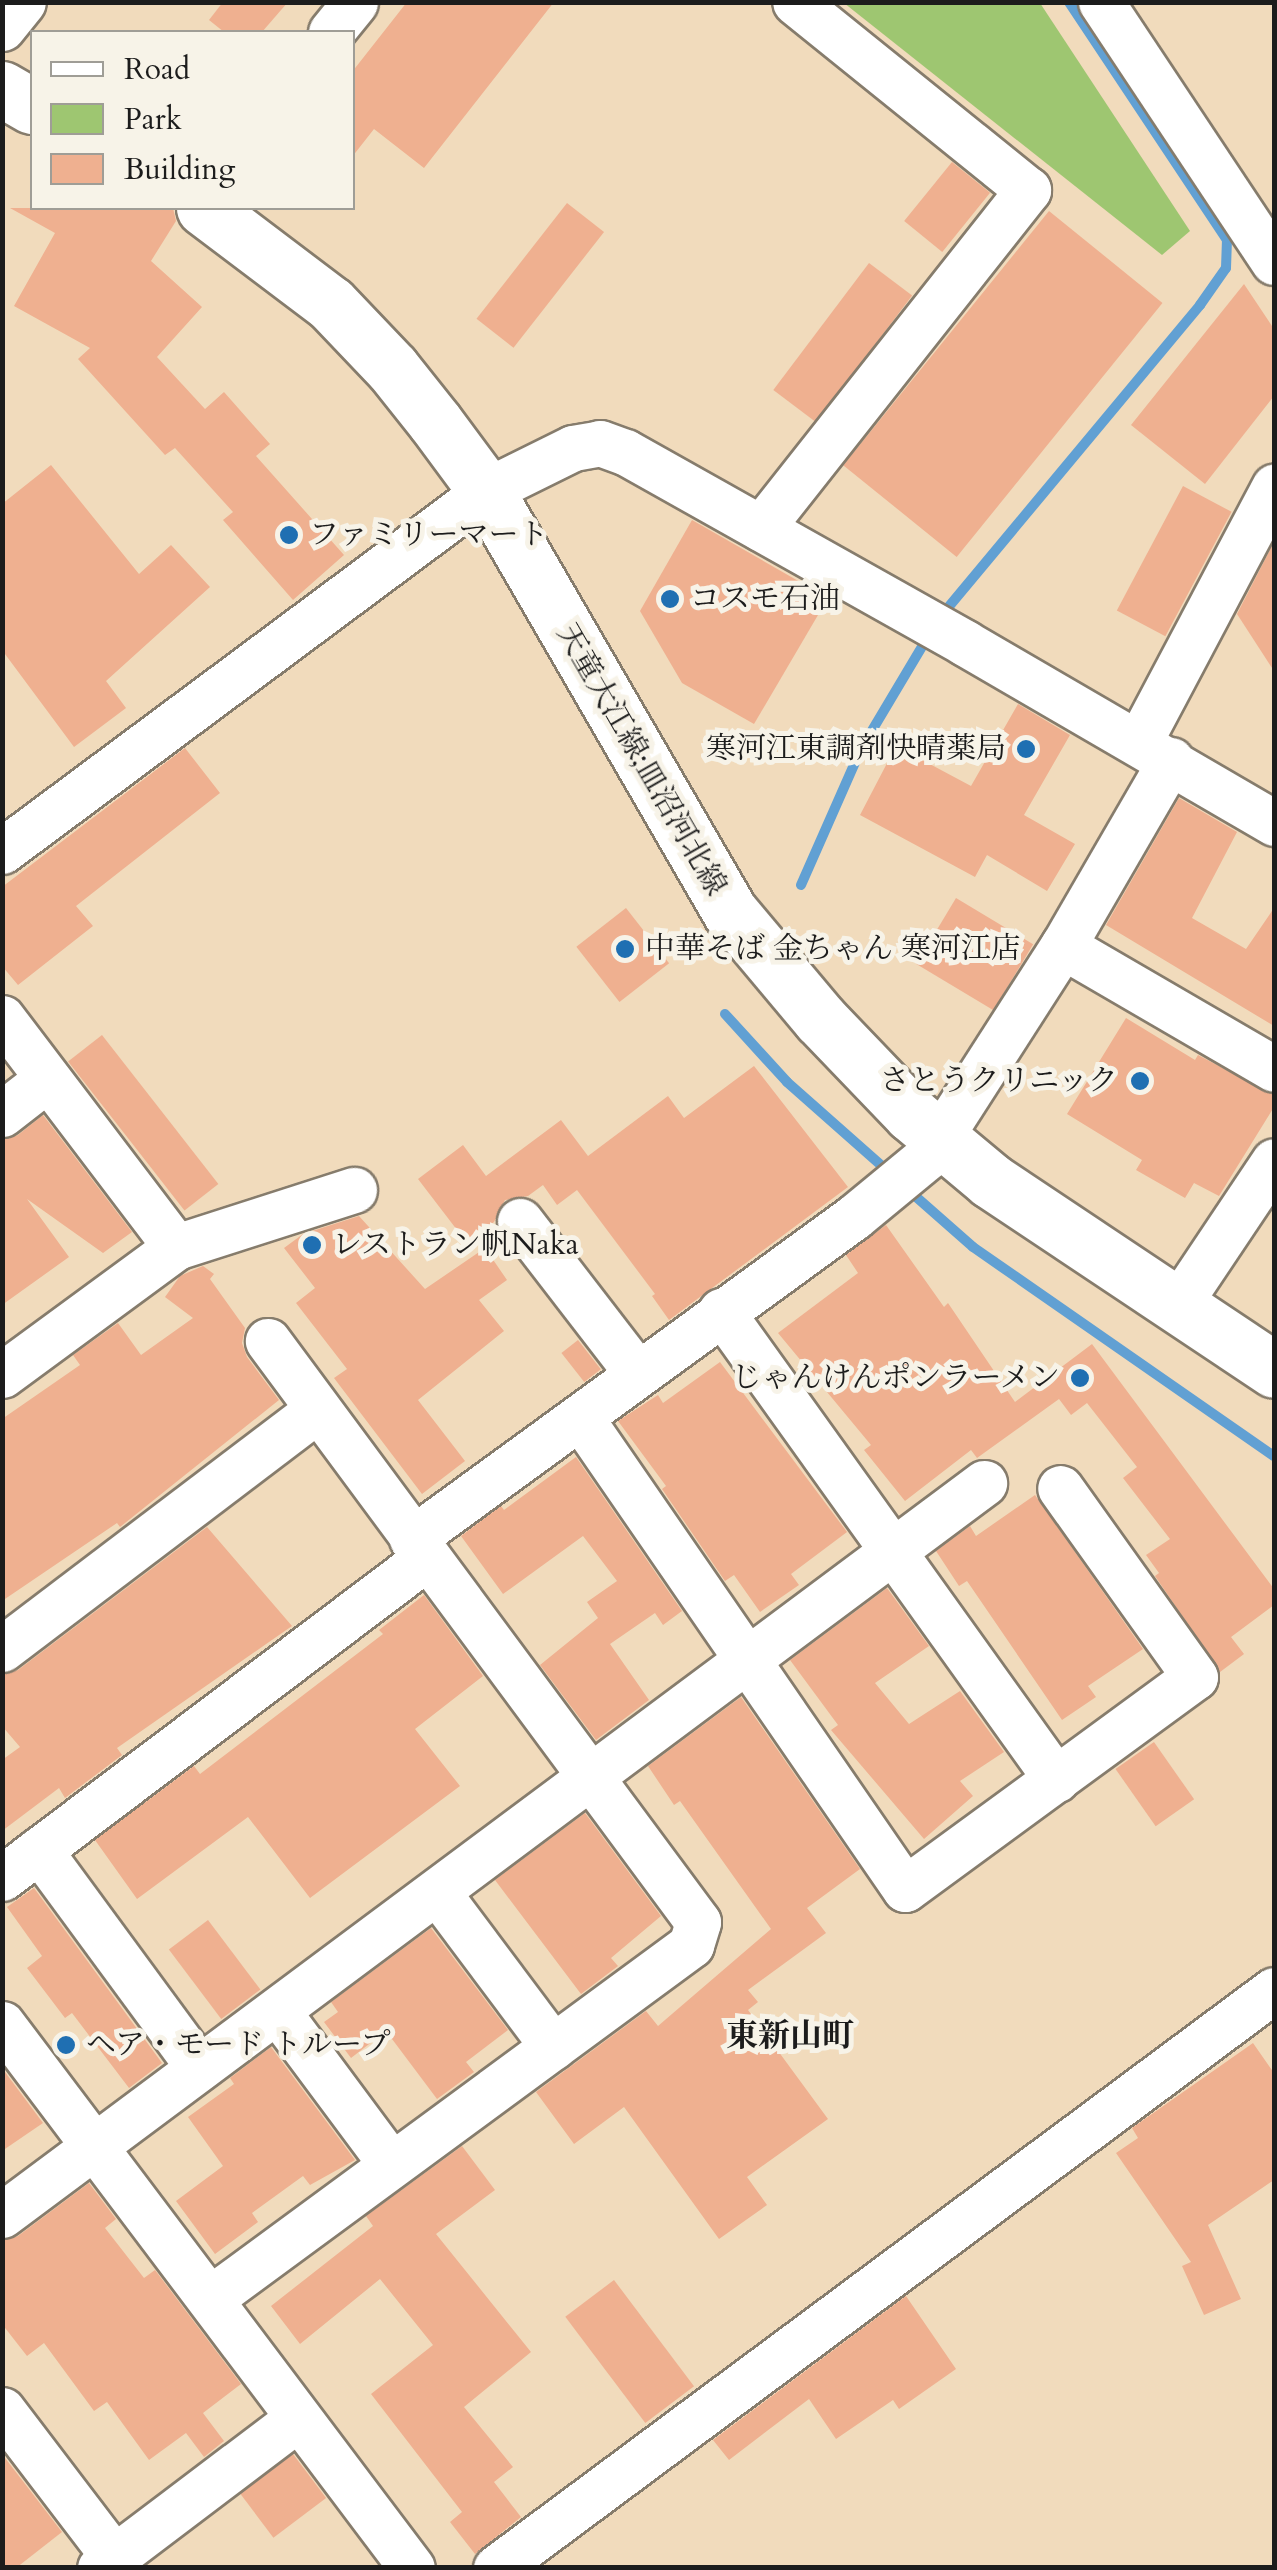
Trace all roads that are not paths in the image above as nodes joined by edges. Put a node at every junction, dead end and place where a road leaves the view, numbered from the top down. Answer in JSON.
{"nodes":[{"id":1,"x":23,"y":2,"type":"edge"},
{"id":2,"x":355,"y":2,"type":"edge"},
{"id":3,"x":794,"y":2,"type":"edge"},
{"id":4,"x":1102,"y":2,"type":"edge"},
{"id":5,"x":2,"y":28,"type":"edge"},
{"id":6,"x":334,"y":30,"type":"edge"},
{"id":7,"x":2,"y":89,"type":"edge"},
{"id":8,"x":30,"y":105,"type":"edge"},
{"id":9,"x":207,"y":210,"type":"edge"},
{"id":10,"x":1274,"y":262,"type":"edge"},
{"id":11,"x":1274,"y":487,"type":"edge"},
{"id":12,"x":486,"y":492,"type":"junction"},
{"id":13,"x":761,"y":528,"type":"junction"},
{"id":14,"x":1155,"y":751,"type":"junction"},
{"id":15,"x":1274,"y":823,"type":"edge"},
{"id":16,"x":2,"y":851,"type":"edge"},
{"id":17,"x":1064,"y":946,"type":"junction"},
{"id":18,"x":2,"y":1018,"type":"edge"},
{"id":19,"x":1274,"y":1069,"type":"edge"},
{"id":20,"x":47,"y":1079,"type":"junction"},
{"id":21,"x":2,"y":1114,"type":"edge"},
{"id":22,"x":935,"y":1149,"type":"junction"},
{"id":23,"x":1274,"y":1160,"type":"edge"},
{"id":24,"x":354,"y":1190,"type":"dead end"},
{"id":25,"x":520,"y":1220,"type":"dead end"},
{"id":26,"x":176,"y":1247,"type":"junction"},
{"id":27,"x":1176,"y":1306,"type":"junction"},
{"id":28,"x":720,"y":1311,"type":"junction"},
{"id":29,"x":268,"y":1341,"type":"dead end"},
{"id":30,"x":1274,"y":1370,"type":"edge"},
{"id":31,"x":638,"y":1374,"type":"junction"},
{"id":32,"x":2,"y":1376,"type":"edge"},
{"id":33,"x":317,"y":1410,"type":"junction"},
{"id":34,"x":580,"y":1418,"type":"junction"},
{"id":35,"x":984,"y":1483,"type":"dead end"},
{"id":36,"x":1060,"y":1488,"type":"dead end"},
{"id":37,"x":419,"y":1549,"type":"junction"},
{"id":38,"x":891,"y":1550,"type":"junction"},
{"id":39,"x":2,"y":1650,"type":"edge"},
{"id":40,"x":747,"y":1661,"type":"junction"},
{"id":41,"x":591,"y":1776,"type":"junction"},
{"id":42,"x":1056,"y":1779,"type":"junction"},
{"id":43,"x":39,"y":1850,"type":"junction"},
{"id":44,"x":2,"y":1878,"type":"edge"},
{"id":45,"x":438,"y":1892,"type":"junction"},
{"id":46,"x":1274,"y":1975,"type":"edge"},
{"id":47,"x":1274,"y":1990,"type":"edge"},
{"id":48,"x":278,"y":2012,"type":"junction"},
{"id":49,"x":1238,"y":2017,"type":"junction"},
{"id":50,"x":2,"y":2024,"type":"edge"},
{"id":51,"x":552,"y":2047,"type":"junction"},
{"id":52,"x":199,"y":2068,"type":"junction"},
{"id":53,"x":93,"y":2146,"type":"junction"},
{"id":54,"x":390,"y":2163,"type":"junction"},
{"id":55,"x":2,"y":2216,"type":"edge"},
{"id":56,"x":211,"y":2298,"type":"junction"},
{"id":57,"x":2,"y":2410,"type":"edge"},
{"id":58,"x":298,"y":2418,"type":"junction"},
{"id":59,"x":107,"y":2562,"type":"edge"},
{"id":60,"x":412,"y":2568,"type":"edge"},
{"id":61,"x":496,"y":2568,"type":"edge"}],
"edges":[{"from":1,"to":5,"type":"street"},
{"from":2,"to":6,"type":"street"},
{"from":3,"to":13,"type":"street"},
{"from":4,"to":10,"type":"street"},
{"from":7,"to":8,"type":"main road"},
{"from":9,"to":12,"type":"main road","name":"天童大江線;皿沼河北線"},
{"from":11,"to":14,"type":"street"},
{"from":12,"to":13,"type":"street"},
{"from":12,"to":16,"type":"street"},
{"from":12,"to":22,"type":"main road","name":"天童大江線;皿沼河北線"},
{"from":13,"to":14,"type":"street"},
{"from":14,"to":15,"type":"street"},
{"from":14,"to":17,"type":"street"},
{"from":17,"to":19,"type":"street"},
{"from":17,"to":22,"type":"street"},
{"from":18,"to":20,"type":"street"},
{"from":20,"to":21,"type":"street"},
{"from":20,"to":26,"type":"street"},
{"from":22,"to":27,"type":"main road","name":"天童大江線;皿沼河北線"},
{"from":22,"to":28,"type":"street"},
{"from":23,"to":27,"type":"street"},
{"from":24,"to":26,"type":"street"},
{"from":25,"to":31,"type":"street"},
{"from":26,"to":32,"type":"street"},
{"from":27,"to":30,"type":"main road","name":"天童大江線;皿沼河北線"},
{"from":28,"to":31,"type":"street"},
{"from":28,"to":38,"type":"street"},
{"from":29,"to":33,"type":"street"},
{"from":31,"to":34,"type":"street"},
{"from":33,"to":37,"type":"street"},
{"from":33,"to":39,"type":"street"},
{"from":34,"to":37,"type":"street"},
{"from":34,"to":40,"type":"street"},
{"from":35,"to":38,"type":"street"},
{"from":36,"to":42,"type":"street"},
{"from":37,"to":41,"type":"street"},
{"from":37,"to":43,"type":"street"},
{"from":38,"to":40,"type":"street"},
{"from":38,"to":42,"type":"street"},
{"from":40,"to":41,"type":"street"},
{"from":40,"to":42,"type":"street"},
{"from":41,"to":45,"type":"street"},
{"from":41,"to":51,"type":"street"},
{"from":43,"to":44,"type":"street"},
{"from":43,"to":52,"type":"street"},
{"from":45,"to":48,"type":"street"},
{"from":45,"to":51,"type":"street"},
{"from":46,"to":49,"type":"street"},
{"from":47,"to":49,"type":"street"},
{"from":48,"to":52,"type":"street"},
{"from":48,"to":54,"type":"street"},
{"from":49,"to":61,"type":"street"},
{"from":50,"to":53,"type":"street"},
{"from":51,"to":54,"type":"street"},
{"from":52,"to":53,"type":"street"},
{"from":53,"to":55,"type":"street"},
{"from":53,"to":56,"type":"street"},
{"from":54,"to":56,"type":"street"},
{"from":56,"to":58,"type":"street"},
{"from":57,"to":59,"type":"street"},
{"from":58,"to":59,"type":"street"},
{"from":58,"to":60,"type":"street"}]}
